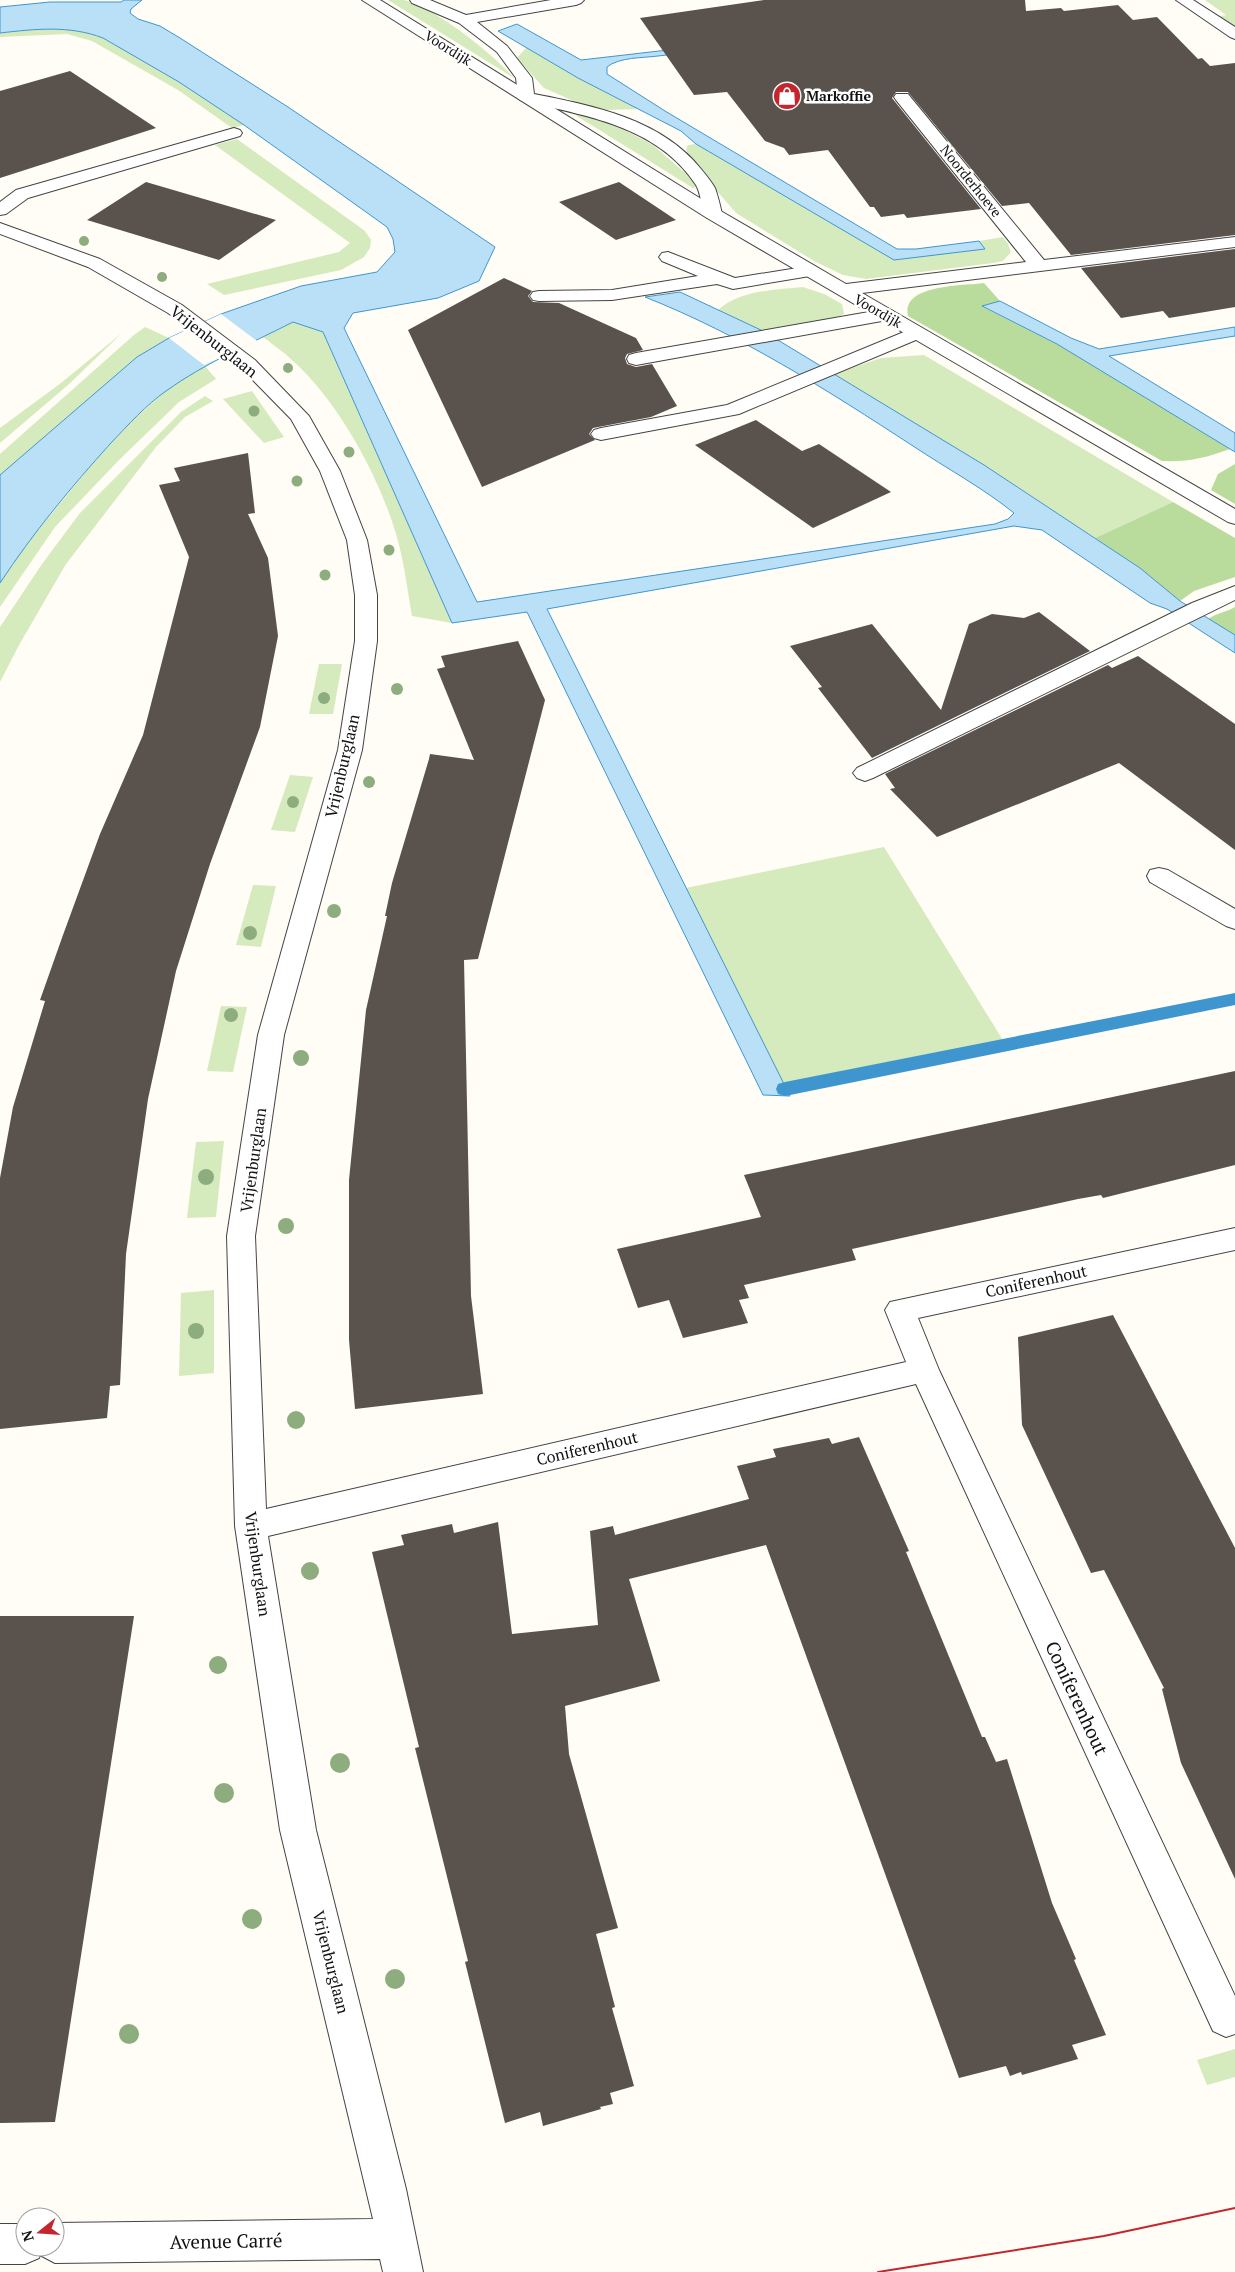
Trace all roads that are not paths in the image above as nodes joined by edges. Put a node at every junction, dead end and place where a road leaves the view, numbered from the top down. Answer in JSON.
{"nodes":[{"id":1,"x":370,"y":0,"type":"edge"},
{"id":2,"x":417,"y":0,"type":"edge"},
{"id":3,"x":576,"y":0,"type":"edge"},
{"id":4,"x":1183,"y":0,"type":"edge"},
{"id":5,"x":464,"y":20,"type":"junction"},
{"id":6,"x":1235,"y":34,"type":"edge"},
{"id":7,"x":526,"y":96,"type":"junction"},
{"id":8,"x":902,"y":97,"type":"dead end"},
{"id":9,"x":234,"y":133,"type":"dead end"},
{"id":10,"x":0,"y":210,"type":"edge"},
{"id":11,"x":713,"y":214,"type":"junction"},
{"id":12,"x":0,"y":228,"type":"edge"},
{"id":13,"x":1235,"y":242,"type":"edge"},
{"id":14,"x":668,"y":257,"type":"dead end"},
{"id":15,"x":1039,"y":266,"type":"junction"},
{"id":16,"x":810,"y":271,"type":"junction"},
{"id":17,"x":720,"y":278,"type":"junction"},
{"id":18,"x":842,"y":290,"type":"junction"},
{"id":19,"x":539,"y":296,"type":"dead end"},
{"id":20,"x":886,"y":315,"type":"junction"},
{"id":21,"x":916,"y":333,"type":"junction"},
{"id":22,"x":636,"y":359,"type":"dead end"},
{"id":23,"x":601,"y":434,"type":"dead end"},
{"id":24,"x":1235,"y":518,"type":"edge"},
{"id":25,"x":1235,"y":592,"type":"edge"},
{"id":26,"x":864,"y":773,"type":"dead end"},
{"id":27,"x":1159,"y":876,"type":"dead end"},
{"id":28,"x":1235,"y":920,"type":"edge"},
{"id":29,"x":1235,"y":1239,"type":"edge"},
{"id":30,"x":924,"y":1370,"type":"junction"},
{"id":31,"x":250,"y":1526,"type":"junction"},
{"id":32,"x":1235,"y":2016,"type":"edge"},
{"id":33,"x":65,"y":2243,"type":"edge"},
{"id":34,"x":0,"y":2244,"type":"edge"},
{"id":35,"x":15,"y":2244,"type":"edge"},
{"id":36,"x":400,"y":2256,"type":"edge"}],
"edges":[{"from":1,"to":7,"type":"street","name":"Voordijk"},
{"from":2,"to":5,"type":"street","name":"Voordijk"},
{"from":3,"to":5,"type":"street"},
{"from":4,"to":6,"type":"street"},
{"from":5,"to":7,"type":"street","name":"Voordijk"},
{"from":7,"to":11,"type":"street","name":"Voordijk"},
{"from":7,"to":11,"type":"street"},
{"from":8,"to":15,"type":"street","name":"Noorderhoeve"},
{"from":9,"to":10,"type":"street"},
{"from":11,"to":16,"type":"street","name":"Voordijk"},
{"from":12,"to":31,"type":"street","name":"Vrijenburglaan"},
{"from":13,"to":15,"type":"street"},
{"from":14,"to":17,"type":"street"},
{"from":15,"to":18,"type":"street"},
{"from":16,"to":17,"type":"street"},
{"from":16,"to":18,"type":"street","name":"Voordijk"},
{"from":17,"to":19,"type":"street"},
{"from":18,"to":20,"type":"street","name":"Voordijk"},
{"from":20,"to":21,"type":"street","name":"Voordijk"},
{"from":20,"to":22,"type":"street"},
{"from":21,"to":23,"type":"street"},
{"from":21,"to":24,"type":"street","name":"Voordijk"},
{"from":25,"to":26,"type":"street"},
{"from":27,"to":28,"type":"street"},
{"from":29,"to":30,"type":"street","name":"Coniferenhout"},
{"from":30,"to":31,"type":"street","name":"Coniferenhout"},
{"from":30,"to":32,"type":"street","name":"Coniferenhout"},
{"from":31,"to":36,"type":"street","name":"Vrijenburglaan"},
{"from":33,"to":36,"type":"street","name":"Avenue Carré"},
{"from":34,"to":35,"type":"street"}]}
